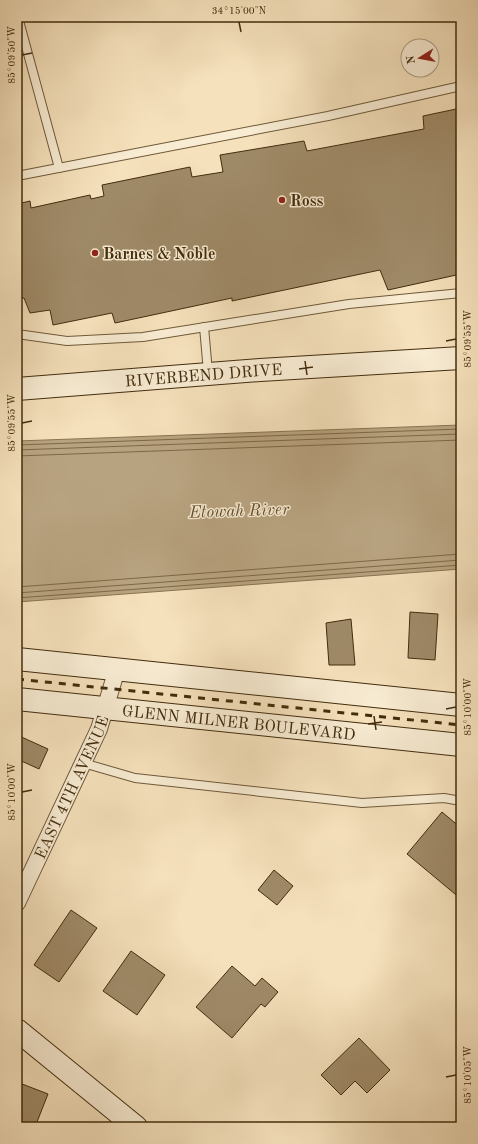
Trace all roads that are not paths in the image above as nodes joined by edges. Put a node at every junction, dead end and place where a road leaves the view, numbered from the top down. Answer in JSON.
{"nodes":[{"id":1,"x":18,"y":17,"type":"edge"},
{"id":2,"x":461,"y":86,"type":"edge"},
{"id":3,"x":60,"y":168,"type":"junction"},
{"id":4,"x":17,"y":176,"type":"edge"},
{"id":5,"x":461,"y":293,"type":"edge"},
{"id":6,"x":204,"y":328,"type":"junction"},
{"id":7,"x":17,"y":334,"type":"edge"},
{"id":8,"x":461,"y":358,"type":"edge"},
{"id":9,"x":208,"y":374,"type":"junction"},
{"id":10,"x":17,"y":389,"type":"edge"},
{"id":11,"x":17,"y":659,"type":"edge"},
{"id":12,"x":117,"y":669,"type":"junction"},
{"id":13,"x":17,"y":699,"type":"edge"},
{"id":14,"x":461,"y":705,"type":"edge"},
{"id":15,"x":105,"y":708,"type":"junction"},
{"id":16,"x":461,"y":745,"type":"edge"},
{"id":17,"x":83,"y":763,"type":"junction"},
{"id":18,"x":461,"y":801,"type":"edge"},
{"id":19,"x":17,"y":903,"type":"edge"},
{"id":20,"x":17,"y":1030,"type":"edge"},
{"id":21,"x":136,"y":1127,"type":"edge"}],
"edges":[{"from":1,"to":3,"type":"lane"},
{"from":2,"to":3,"type":"lane"},
{"from":3,"to":4,"type":"lane"},
{"from":5,"to":6,"type":"lane"},
{"from":6,"to":7,"type":"lane"},
{"from":6,"to":9,"type":"lane"},
{"from":8,"to":9,"type":"street","name":"RIVERBEND DRIVE"},
{"from":9,"to":10,"type":"street","name":"RIVERBEND DRIVE"},
{"from":11,"to":12,"type":"street"},
{"from":12,"to":14,"type":"street"},
{"from":12,"to":15,"type":"street","name":"EAST 4TH AVENUE"},
{"from":13,"to":15,"type":"street","name":"GLENN MILNER BOULEVARD"},
{"from":15,"to":16,"type":"street","name":"GLENN MILNER BOULEVARD"},
{"from":15,"to":17,"type":"street","name":"EAST 4TH AVENUE"},
{"from":17,"to":18,"type":"lane"},
{"from":17,"to":19,"type":"street","name":"EAST 4TH AVENUE"},
{"from":20,"to":21,"type":"street"}]}
